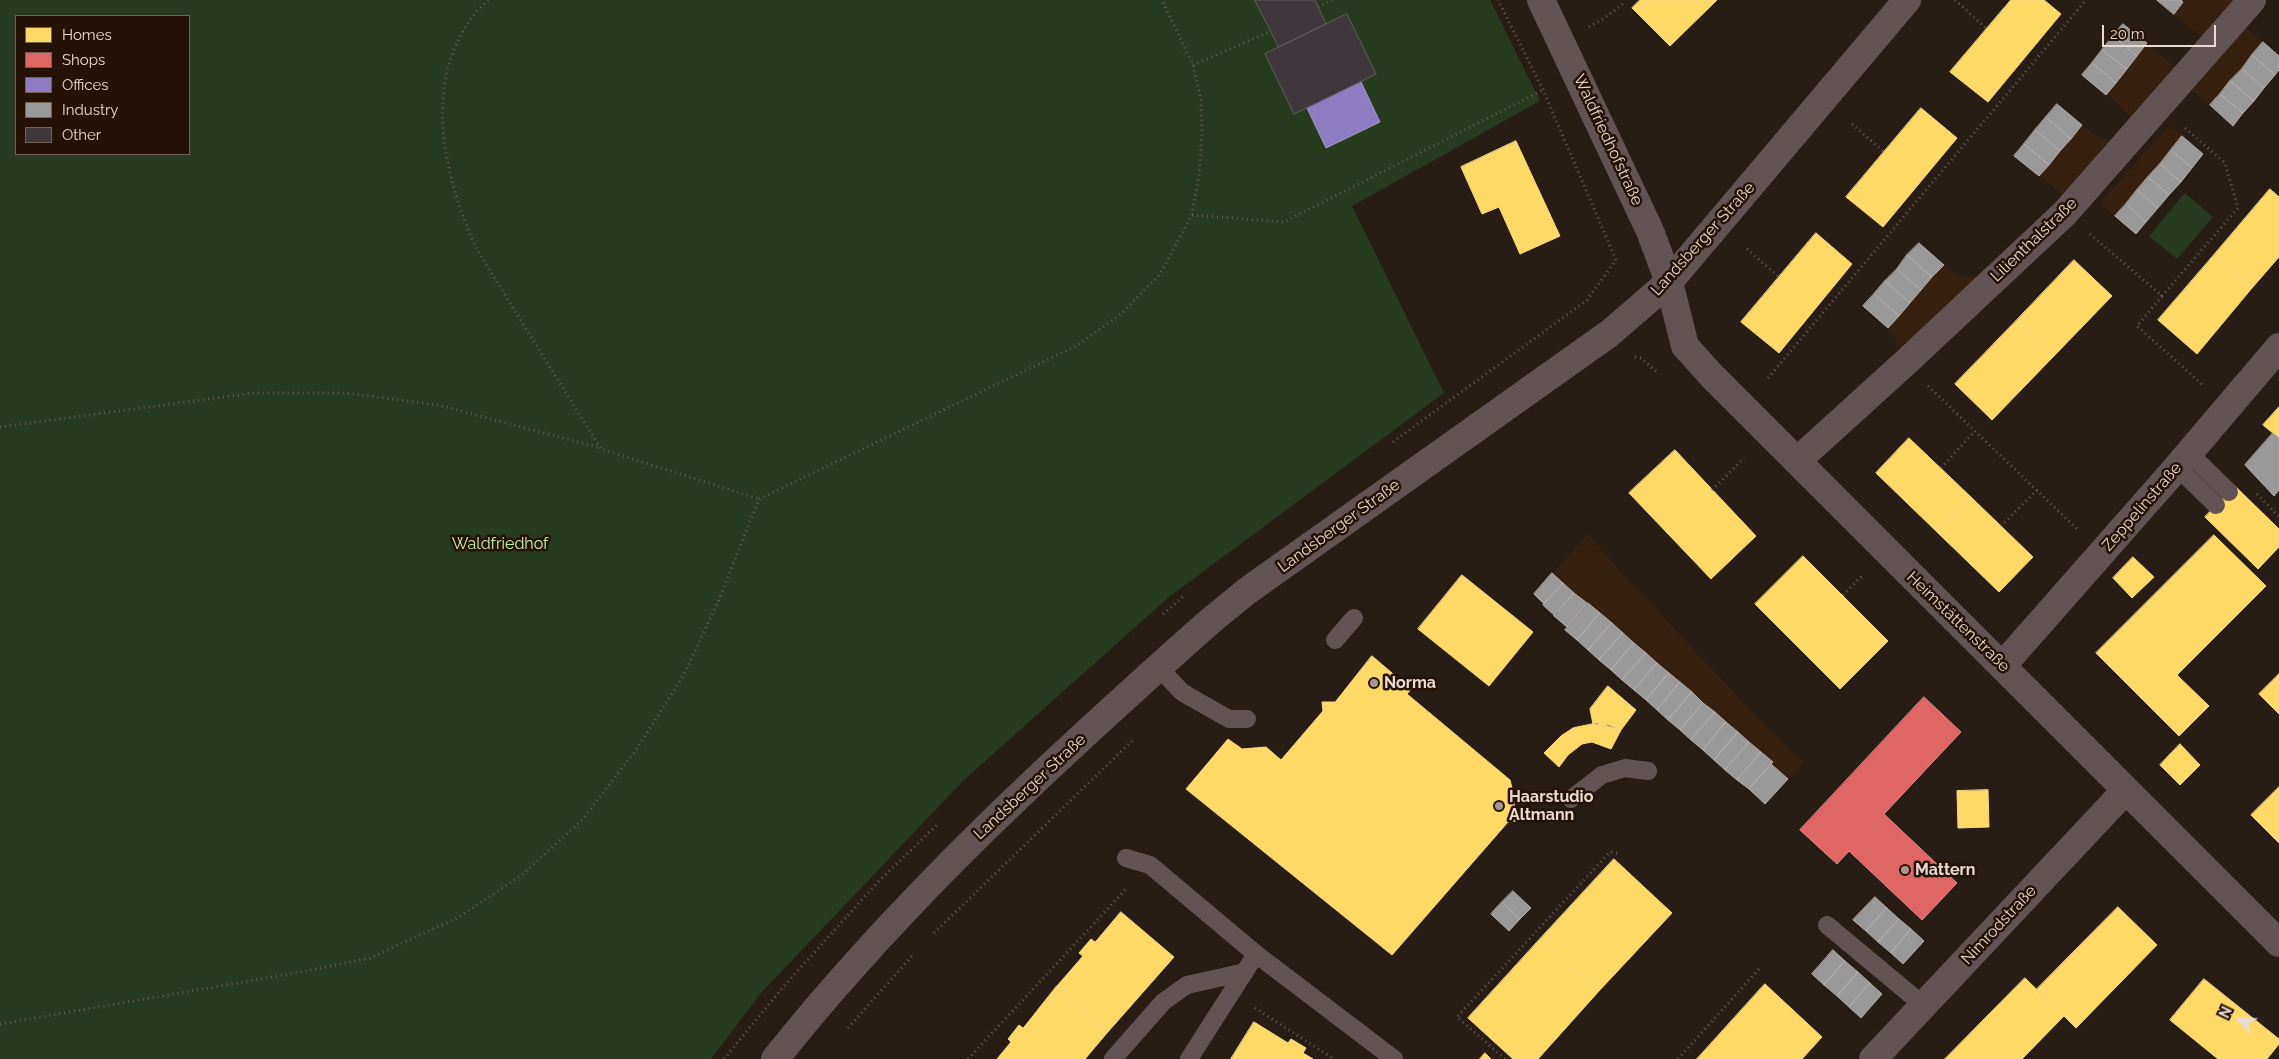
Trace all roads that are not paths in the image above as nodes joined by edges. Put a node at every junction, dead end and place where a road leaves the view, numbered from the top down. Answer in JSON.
{"nodes":[{"id":1,"x":1541,"y":0,"type":"edge"},
{"id":2,"x":1907,"y":0,"type":"edge"},
{"id":3,"x":2252,"y":0,"type":"edge"},
{"id":4,"x":1668,"y":282,"type":"junction"},
{"id":5,"x":2279,"y":347,"type":"edge"},
{"id":6,"x":2183,"y":460,"type":"junction"},
{"id":7,"x":1797,"y":461,"type":"junction"},
{"id":8,"x":2229,"y":492,"type":"dead end"},
{"id":9,"x":2216,"y":506,"type":"dead end"},
{"id":10,"x":1354,"y":618,"type":"dead end"},
{"id":11,"x":1335,"y":640,"type":"dead end"},
{"id":12,"x":2003,"y":665,"type":"junction"},
{"id":13,"x":1158,"y":667,"type":"junction"},
{"id":14,"x":1247,"y":719,"type":"dead end"},
{"id":15,"x":1648,"y":771,"type":"dead end"},
{"id":16,"x":2125,"y":791,"type":"junction"},
{"id":17,"x":1571,"y":799,"type":"dead end"},
{"id":18,"x":1126,"y":858,"type":"dead end"},
{"id":19,"x":1827,"y":925,"type":"dead end"},
{"id":20,"x":2279,"y":943,"type":"edge"},
{"id":21,"x":1256,"y":954,"type":"junction"},
{"id":22,"x":1245,"y":972,"type":"junction"},
{"id":23,"x":1922,"y":1005,"type":"junction"},
{"id":24,"x":774,"y":1059,"type":"edge"},
{"id":25,"x":1113,"y":1059,"type":"edge"},
{"id":26,"x":1189,"y":1059,"type":"edge"},
{"id":27,"x":1394,"y":1059,"type":"edge"},
{"id":28,"x":1873,"y":1059,"type":"edge"}],
"edges":[{"from":1,"to":4,"type":"street","name":"Waldfriedhofstraße"},
{"from":2,"to":4,"type":"street","name":"Landsberger Straße"},
{"from":3,"to":7,"type":"street","name":"Lilienthalstraße"},
{"from":4,"to":7,"type":"street","name":"Heimstättenstraße"},
{"from":4,"to":13,"type":"street","name":"Landsberger Straße"},
{"from":5,"to":6,"type":"street","name":"Zeppelinstraße"},
{"from":6,"to":8,"type":"lane"},
{"from":6,"to":9,"type":"lane"},
{"from":6,"to":12,"type":"street","name":"Zeppelinstraße"},
{"from":7,"to":12,"type":"street","name":"Heimstättenstraße"},
{"from":10,"to":11,"type":"lane"},
{"from":12,"to":16,"type":"street","name":"Heimstättenstraße"},
{"from":13,"to":14,"type":"lane"},
{"from":13,"to":24,"type":"street","name":"Landsberger Straße"},
{"from":15,"to":17,"type":"lane"},
{"from":16,"to":20,"type":"street","name":"Heimstättenstraße"},
{"from":16,"to":23,"type":"street","name":"Nimrodstraße"},
{"from":18,"to":21,"type":"lane"},
{"from":19,"to":23,"type":"lane"},
{"from":21,"to":22,"type":"lane"},
{"from":21,"to":27,"type":"lane"},
{"from":22,"to":25,"type":"lane"},
{"from":22,"to":26,"type":"lane"},
{"from":23,"to":28,"type":"street","name":"Nimrodstraße"}]}
